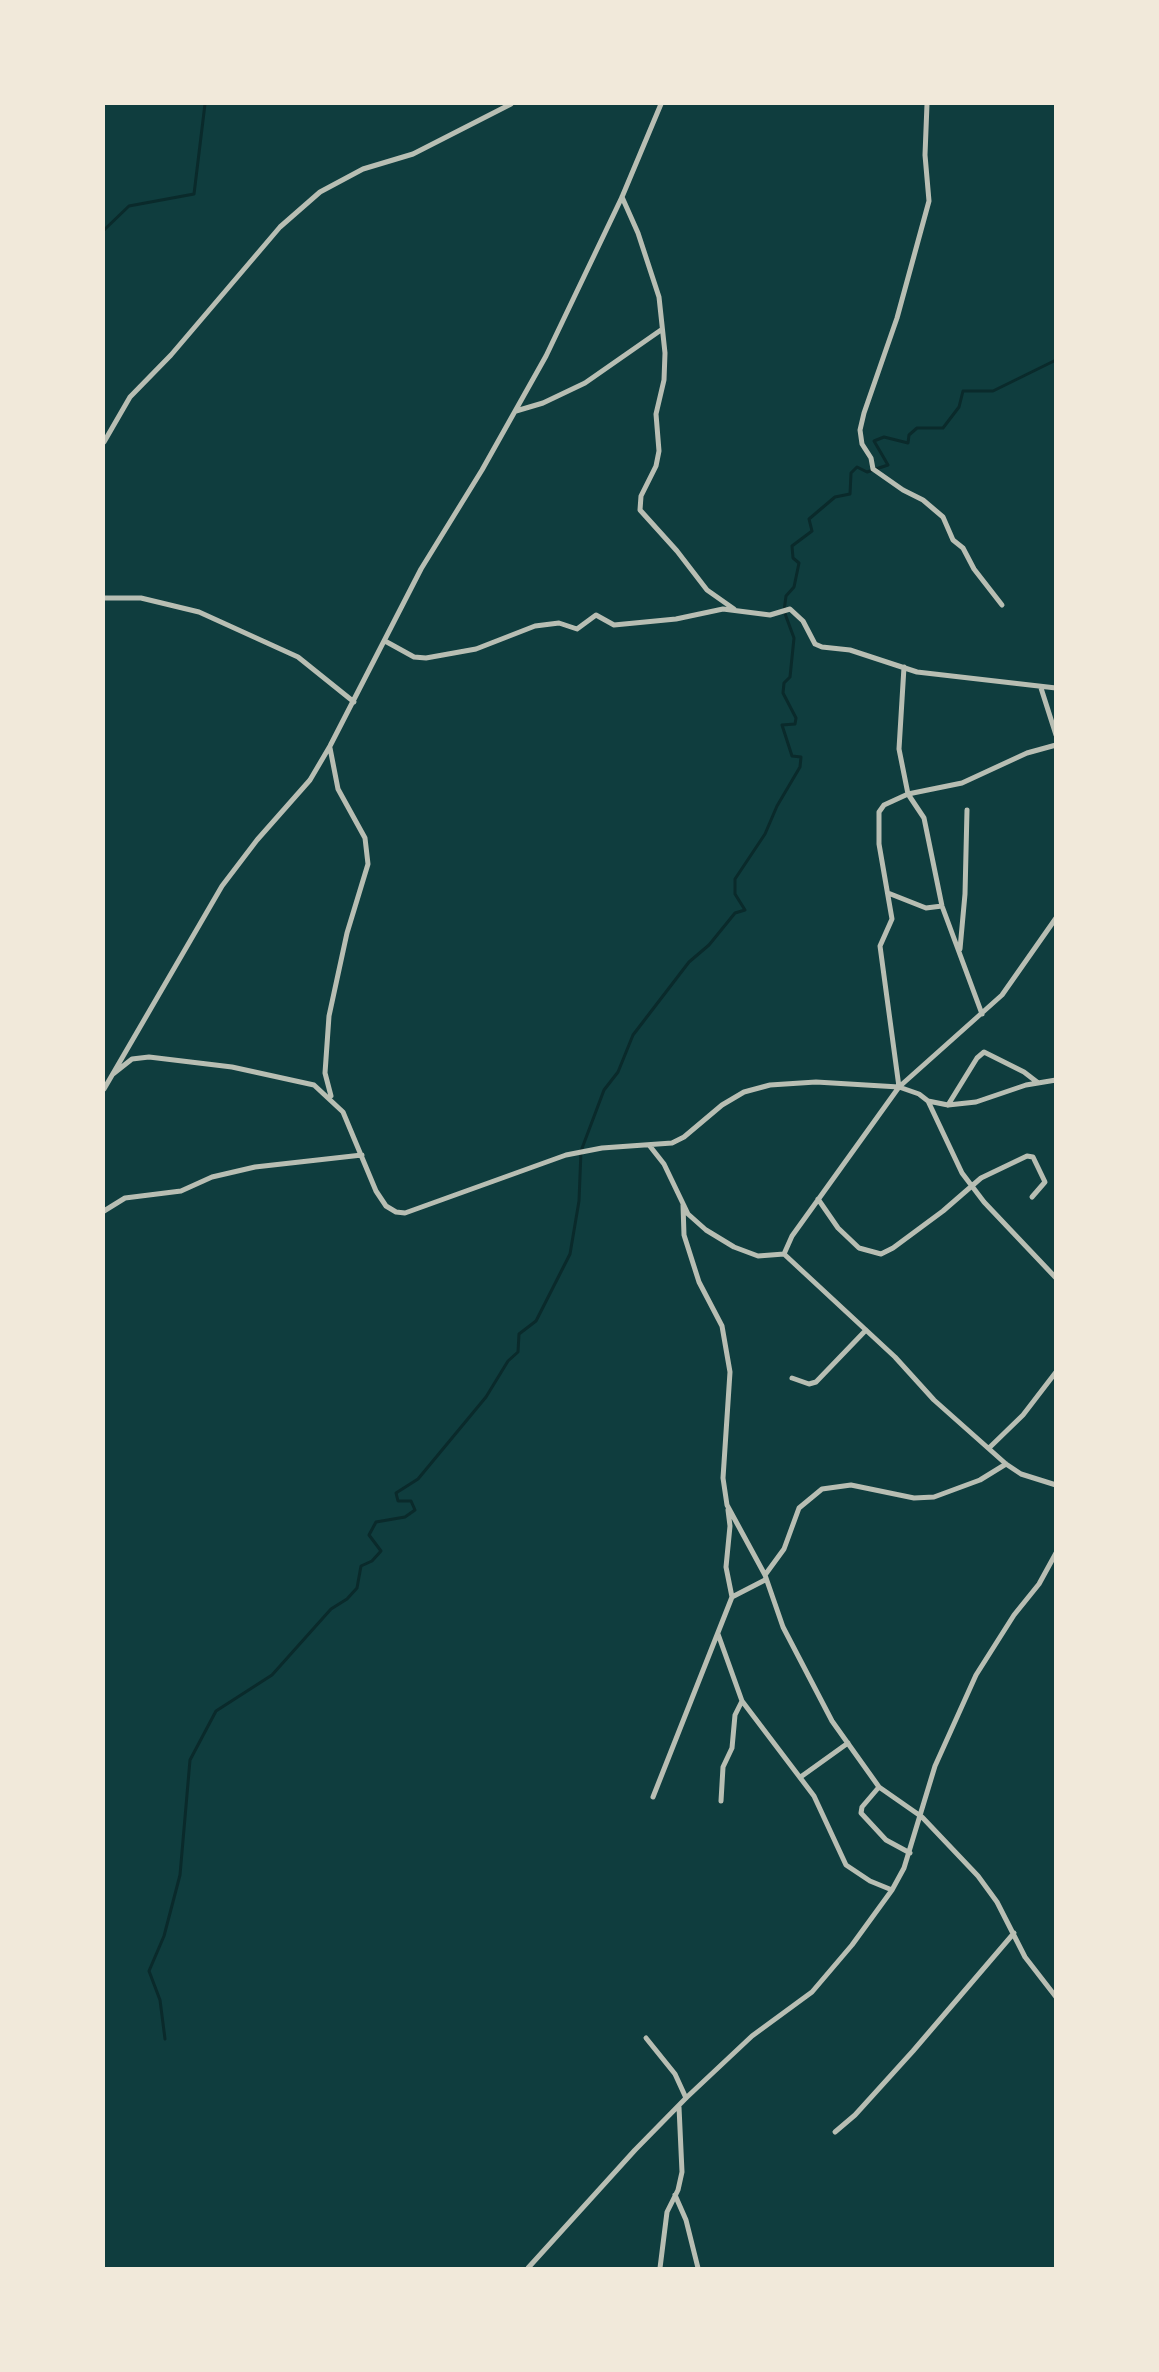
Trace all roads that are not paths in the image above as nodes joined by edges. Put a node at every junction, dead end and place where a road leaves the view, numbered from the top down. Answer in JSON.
{"nodes":[{"id":1,"x":512,"y":104,"type":"edge"},
{"id":2,"x":661,"y":104,"type":"edge"},
{"id":3,"x":927,"y":104,"type":"edge"},
{"id":4,"x":622,"y":197,"type":"junction"},
{"id":5,"x":661,"y":330,"type":"junction"},
{"id":6,"x":516,"y":411,"type":"junction"},
{"id":7,"x":104,"y":441,"type":"edge"},
{"id":8,"x":104,"y":598,"type":"edge"},
{"id":9,"x":1002,"y":605,"type":"dead end"},
{"id":10,"x":735,"y":610,"type":"junction"},
{"id":11,"x":385,"y":641,"type":"junction"},
{"id":12,"x":904,"y":667,"type":"junction"},
{"id":13,"x":1041,"y":688,"type":"junction"},
{"id":14,"x":1056,"y":688,"type":"edge"},
{"id":15,"x":354,"y":702,"type":"junction"},
{"id":16,"x":1056,"y":735,"type":"edge"},
{"id":17,"x":1056,"y":745,"type":"edge"},
{"id":18,"x":330,"y":746,"type":"junction"},
{"id":19,"x":908,"y":794,"type":"junction"},
{"id":20,"x":967,"y":810,"type":"dead end"},
{"id":21,"x":888,"y":894,"type":"junction"},
{"id":22,"x":942,"y":906,"type":"junction"},
{"id":23,"x":1056,"y":918,"type":"edge"},
{"id":24,"x":959,"y":954,"type":"junction"},
{"id":25,"x":982,"y":1014,"type":"junction"},
{"id":26,"x":113,"y":1074,"type":"junction"},
{"id":27,"x":1056,"y":1080,"type":"edge"},
{"id":28,"x":1037,"y":1082,"type":"junction"},
{"id":29,"x":899,"y":1087,"type":"junction"},
{"id":30,"x":104,"y":1089,"type":"edge"},
{"id":31,"x":928,"y":1101,"type":"junction"},
{"id":32,"x":335,"y":1102,"type":"junction"},
{"id":33,"x":948,"y":1106,"type":"junction"},
{"id":34,"x":649,"y":1145,"type":"junction"},
{"id":35,"x":362,"y":1155,"type":"junction"},
{"id":36,"x":973,"y":1186,"type":"junction"},
{"id":37,"x":1032,"y":1197,"type":"dead end"},
{"id":38,"x":818,"y":1199,"type":"junction"},
{"id":39,"x":683,"y":1205,"type":"junction"},
{"id":40,"x":104,"y":1211,"type":"edge"},
{"id":41,"x":784,"y":1254,"type":"junction"},
{"id":42,"x":1056,"y":1278,"type":"edge"},
{"id":43,"x":866,"y":1330,"type":"junction"},
{"id":44,"x":1056,"y":1372,"type":"edge"},
{"id":45,"x":792,"y":1378,"type":"dead end"},
{"id":46,"x":989,"y":1448,"type":"junction"},
{"id":47,"x":1006,"y":1464,"type":"junction"},
{"id":48,"x":1056,"y":1485,"type":"edge"},
{"id":49,"x":727,"y":1505,"type":"junction"},
{"id":50,"x":1056,"y":1553,"type":"edge"},
{"id":51,"x":765,"y":1577,"type":"junction"},
{"id":52,"x":732,"y":1597,"type":"junction"},
{"id":53,"x":718,"y":1634,"type":"junction"},
{"id":54,"x":742,"y":1701,"type":"junction"},
{"id":55,"x":848,"y":1743,"type":"junction"},
{"id":56,"x":802,"y":1776,"type":"junction"},
{"id":57,"x":879,"y":1786,"type":"junction"},
{"id":58,"x":653,"y":1797,"type":"dead end"},
{"id":59,"x":721,"y":1800,"type":"dead end"},
{"id":60,"x":922,"y":1817,"type":"junction"},
{"id":61,"x":910,"y":1852,"type":"junction"},
{"id":62,"x":892,"y":1890,"type":"junction"},
{"id":63,"x":1014,"y":1933,"type":"junction"},
{"id":64,"x":1056,"y":1997,"type":"edge"},
{"id":65,"x":646,"y":2038,"type":"dead end"},
{"id":66,"x":686,"y":2098,"type":"junction"},
{"id":67,"x":679,"y":2107,"type":"junction"},
{"id":68,"x":835,"y":2133,"type":"dead end"},
{"id":69,"x":675,"y":2195,"type":"junction"},
{"id":70,"x":528,"y":2268,"type":"edge"},
{"id":71,"x":660,"y":2268,"type":"edge"},
{"id":72,"x":698,"y":2268,"type":"edge"}],
"edges":[{"from":1,"to":7,"type":"street"},
{"from":2,"to":4,"type":"street"},
{"from":3,"to":9,"type":"street"},
{"from":4,"to":5,"type":"street"},
{"from":4,"to":6,"type":"street"},
{"from":5,"to":6,"type":"street"},
{"from":5,"to":10,"type":"street"},
{"from":6,"to":11,"type":"street"},
{"from":8,"to":15,"type":"street"},
{"from":10,"to":11,"type":"street"},
{"from":10,"to":12,"type":"street"},
{"from":11,"to":15,"type":"street"},
{"from":12,"to":13,"type":"street"},
{"from":12,"to":19,"type":"street"},
{"from":13,"to":14,"type":"street"},
{"from":13,"to":16,"type":"street"},
{"from":15,"to":18,"type":"street"},
{"from":17,"to":19,"type":"street"},
{"from":18,"to":26,"type":"street"},
{"from":18,"to":32,"type":"street"},
{"from":19,"to":21,"type":"street"},
{"from":19,"to":22,"type":"street"},
{"from":20,"to":24,"type":"street"},
{"from":21,"to":22,"type":"street"},
{"from":21,"to":29,"type":"street"},
{"from":22,"to":24,"type":"street"},
{"from":23,"to":25,"type":"street"},
{"from":24,"to":25,"type":"street"},
{"from":25,"to":29,"type":"street"},
{"from":26,"to":30,"type":"street"},
{"from":26,"to":32,"type":"street"},
{"from":27,"to":28,"type":"street"},
{"from":28,"to":33,"type":"street"},
{"from":28,"to":33,"type":"street"},
{"from":29,"to":31,"type":"street"},
{"from":29,"to":34,"type":"street"},
{"from":29,"to":38,"type":"street"},
{"from":31,"to":33,"type":"street"},
{"from":31,"to":36,"type":"street"},
{"from":32,"to":35,"type":"street"},
{"from":34,"to":35,"type":"street"},
{"from":34,"to":39,"type":"street"},
{"from":35,"to":40,"type":"street"},
{"from":36,"to":37,"type":"street"},
{"from":36,"to":38,"type":"street"},
{"from":36,"to":42,"type":"street"},
{"from":38,"to":41,"type":"street"},
{"from":39,"to":41,"type":"street"},
{"from":39,"to":49,"type":"street"},
{"from":41,"to":43,"type":"street"},
{"from":43,"to":45,"type":"street"},
{"from":43,"to":46,"type":"street"},
{"from":44,"to":46,"type":"street"},
{"from":46,"to":47,"type":"street"},
{"from":47,"to":48,"type":"street"},
{"from":47,"to":51,"type":"street"},
{"from":49,"to":51,"type":"street"},
{"from":49,"to":52,"type":"street"},
{"from":50,"to":60,"type":"street"},
{"from":51,"to":52,"type":"street"},
{"from":51,"to":55,"type":"street"},
{"from":52,"to":53,"type":"street"},
{"from":53,"to":54,"type":"street"},
{"from":53,"to":58,"type":"street"},
{"from":54,"to":56,"type":"street"},
{"from":54,"to":59,"type":"street"},
{"from":55,"to":56,"type":"street"},
{"from":55,"to":57,"type":"street"},
{"from":56,"to":62,"type":"street"},
{"from":57,"to":60,"type":"street"},
{"from":57,"to":61,"type":"street"},
{"from":60,"to":61,"type":"street"},
{"from":60,"to":63,"type":"street"},
{"from":61,"to":62,"type":"street"},
{"from":62,"to":66,"type":"street"},
{"from":63,"to":64,"type":"street"},
{"from":63,"to":68,"type":"street"},
{"from":65,"to":66,"type":"street"},
{"from":66,"to":67,"type":"street"},
{"from":67,"to":69,"type":"street"},
{"from":67,"to":70,"type":"street"},
{"from":69,"to":71,"type":"street"},
{"from":69,"to":72,"type":"street"}]}
